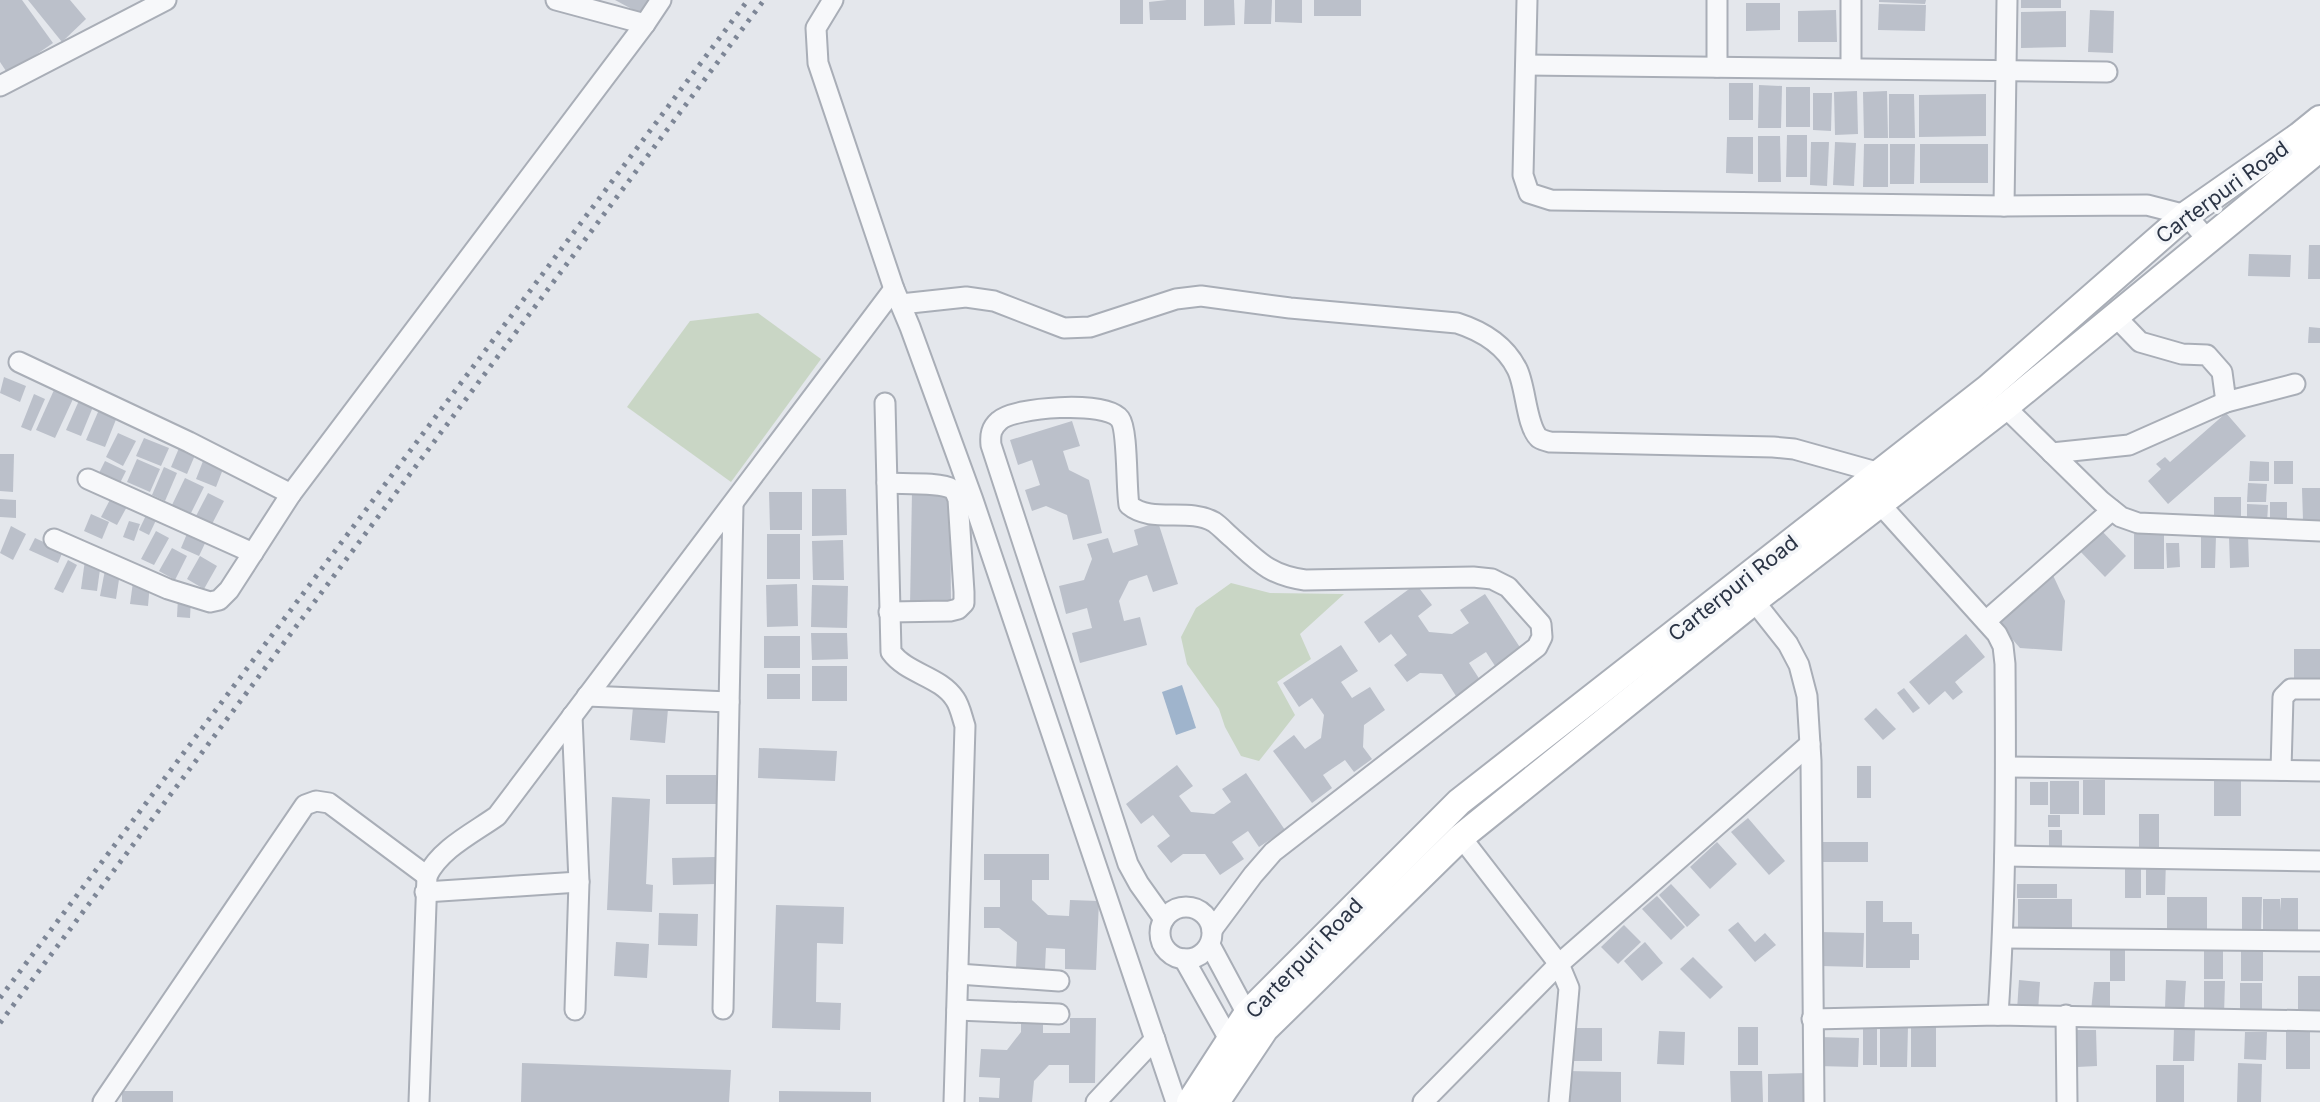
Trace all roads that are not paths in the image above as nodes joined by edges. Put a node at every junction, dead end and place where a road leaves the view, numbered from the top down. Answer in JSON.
{"nodes":[{"id":1,"x":166,"y":0,"type":"edge"},
{"id":2,"x":556,"y":0,"type":"edge"},
{"id":3,"x":661,"y":0,"type":"edge"},
{"id":4,"x":833,"y":0,"type":"edge"},
{"id":5,"x":1527,"y":0,"type":"edge"},
{"id":6,"x":1717,"y":0,"type":"edge"},
{"id":7,"x":1851,"y":0,"type":"edge"},
{"id":8,"x":2007,"y":0,"type":"edge"},
{"id":9,"x":645,"y":24,"type":"junction"},
{"id":10,"x":1526,"y":65,"type":"junction"},
{"id":11,"x":1717,"y":67,"type":"junction"},
{"id":12,"x":1851,"y":68,"type":"junction"},
{"id":13,"x":2006,"y":70,"type":"junction"},
{"id":14,"x":2107,"y":72,"type":"dead end"},
{"id":15,"x":0,"y":86,"type":"edge"},
{"id":16,"x":2320,"y":119,"type":"edge"},
{"id":17,"x":2320,"y":148,"type":"edge"},
{"id":18,"x":2004,"y":206,"type":"junction"},
{"id":19,"x":2186,"y":215,"type":"junction"},
{"id":20,"x":2207,"y":239,"type":"junction"},
{"id":21,"x":898,"y":297,"type":"junction"},
{"id":22,"x":2115,"y":316,"type":"junction"},
{"id":23,"x":19,"y":362,"type":"dead end"},
{"id":24,"x":2295,"y":384,"type":"dead end"},
{"id":25,"x":2226,"y":402,"type":"junction"},
{"id":26,"x":885,"y":403,"type":"dead end"},
{"id":27,"x":2005,"y":407,"type":"junction"},
{"id":28,"x":2052,"y":453,"type":"junction"},
{"id":29,"x":88,"y":479,"type":"dead end"},
{"id":30,"x":887,"y":483,"type":"junction"},
{"id":31,"x":1873,"y":488,"type":"junction"},
{"id":32,"x":291,"y":494,"type":"junction"},
{"id":33,"x":733,"y":505,"type":"junction"},
{"id":34,"x":2112,"y":510,"type":"junction"},
{"id":35,"x":2320,"y":531,"type":"edge"},
{"id":36,"x":54,"y":539,"type":"dead end"},
{"id":37,"x":253,"y":553,"type":"junction"},
{"id":38,"x":1754,"y":601,"type":"junction"},
{"id":39,"x":889,"y":612,"type":"junction"},
{"id":40,"x":1986,"y":621,"type":"junction"},
{"id":41,"x":2320,"y":688,"type":"edge"},
{"id":42,"x":587,"y":696,"type":"junction"},
{"id":43,"x":729,"y":702,"type":"junction"},
{"id":44,"x":572,"y":716,"type":"junction"},
{"id":45,"x":1810,"y":744,"type":"junction"},
{"id":46,"x":2006,"y":767,"type":"junction"},
{"id":47,"x":2281,"y":771,"type":"junction"},
{"id":48,"x":2320,"y":771,"type":"edge"},
{"id":49,"x":1461,"y":837,"type":"junction"},
{"id":50,"x":2005,"y":856,"type":"junction"},
{"id":51,"x":2320,"y":861,"type":"edge"},
{"id":52,"x":579,"y":882,"type":"junction"},
{"id":53,"x":426,"y":884,"type":"junction"},
{"id":54,"x":1164,"y":919,"type":"junction"},
{"id":55,"x":1211,"y":937,"type":"junction"},
{"id":56,"x":2003,"y":938,"type":"junction"},
{"id":57,"x":2320,"y":941,"type":"edge"},
{"id":58,"x":1184,"y":960,"type":"junction"},
{"id":59,"x":1559,"y":964,"type":"junction"},
{"id":60,"x":958,"y":974,"type":"junction"},
{"id":61,"x":1059,"y":981,"type":"dead end"},
{"id":62,"x":723,"y":1009,"type":"dead end"},
{"id":63,"x":575,"y":1010,"type":"dead end"},
{"id":64,"x":957,"y":1010,"type":"junction"},
{"id":65,"x":1059,"y":1014,"type":"dead end"},
{"id":66,"x":1998,"y":1015,"type":"junction"},
{"id":67,"x":2066,"y":1015,"type":"junction"},
{"id":68,"x":1812,"y":1019,"type":"junction"},
{"id":69,"x":2320,"y":1021,"type":"edge"},
{"id":70,"x":1256,"y":1022,"type":"junction"},
{"id":71,"x":1155,"y":1039,"type":"junction"},
{"id":72,"x":1239,"y":1046,"type":"junction"},
{"id":73,"x":103,"y":1102,"type":"edge"},
{"id":74,"x":419,"y":1102,"type":"edge"},
{"id":75,"x":954,"y":1102,"type":"edge"},
{"id":76,"x":1096,"y":1102,"type":"edge"},
{"id":77,"x":1176,"y":1102,"type":"edge"},
{"id":78,"x":1189,"y":1102,"type":"edge"},
{"id":79,"x":1216,"y":1102,"type":"edge"},
{"id":80,"x":1423,"y":1102,"type":"edge"},
{"id":81,"x":1559,"y":1102,"type":"edge"},
{"id":82,"x":1814,"y":1102,"type":"edge"},
{"id":83,"x":2067,"y":1102,"type":"edge"}],
"edges":[{"from":1,"to":15,"type":"street"},
{"from":2,"to":9,"type":"street"},
{"from":3,"to":9,"type":"street"},
{"from":4,"to":21,"type":"street"},
{"from":5,"to":10,"type":"street"},
{"from":6,"to":11,"type":"street"},
{"from":7,"to":12,"type":"street"},
{"from":8,"to":13,"type":"street"},
{"from":9,"to":32,"type":"street"},
{"from":10,"to":11,"type":"street"},
{"from":10,"to":18,"type":"street"},
{"from":11,"to":12,"type":"street"},
{"from":12,"to":13,"type":"street"},
{"from":13,"to":14,"type":"street"},
{"from":13,"to":18,"type":"street"},
{"from":16,"to":19,"type":"main road","name":"Carterpuri Road"},
{"from":17,"to":20,"type":"main road","name":"Carterpuri Road"},
{"from":18,"to":19,"type":"street"},
{"from":19,"to":20,"type":"street"},
{"from":19,"to":31,"type":"main road","name":"Carterpuri Road"},
{"from":20,"to":22,"type":"main road","name":"Carterpuri Road"},
{"from":21,"to":31,"type":"street"},
{"from":21,"to":33,"type":"street"},
{"from":21,"to":71,"type":"street"},
{"from":22,"to":25,"type":"street"},
{"from":22,"to":27,"type":"main road","name":"Carterpuri Road"},
{"from":23,"to":32,"type":"street"},
{"from":24,"to":25,"type":"street"},
{"from":25,"to":28,"type":"street"},
{"from":26,"to":30,"type":"street"},
{"from":27,"to":28,"type":"street"},
{"from":27,"to":31,"type":"main road","name":"Carterpuri Road"},
{"from":28,"to":34,"type":"street"},
{"from":29,"to":37,"type":"street"},
{"from":30,"to":39,"type":"street"},
{"from":30,"to":39,"type":"street"},
{"from":31,"to":38,"type":"main road","name":"Carterpuri Road"},
{"from":31,"to":40,"type":"street"},
{"from":31,"to":70,"type":"main road","name":"Carterpuri Road"},
{"from":32,"to":37,"type":"street"},
{"from":33,"to":42,"type":"street"},
{"from":33,"to":43,"type":"street"},
{"from":34,"to":35,"type":"street"},
{"from":34,"to":40,"type":"street"},
{"from":36,"to":37,"type":"street"},
{"from":38,"to":45,"type":"street"},
{"from":38,"to":49,"type":"main road","name":"Carterpuri Road"},
{"from":39,"to":60,"type":"street"},
{"from":40,"to":46,"type":"street"},
{"from":41,"to":47,"type":"street"},
{"from":42,"to":43,"type":"street"},
{"from":42,"to":44,"type":"street"},
{"from":43,"to":62,"type":"street"},
{"from":44,"to":52,"type":"street"},
{"from":44,"to":53,"type":"street"},
{"from":45,"to":59,"type":"street"},
{"from":45,"to":68,"type":"street"},
{"from":46,"to":47,"type":"street"},
{"from":46,"to":50,"type":"street"},
{"from":47,"to":48,"type":"street"},
{"from":49,"to":59,"type":"street"},
{"from":49,"to":70,"type":"main road","name":"Carterpuri Road"},
{"from":50,"to":51,"type":"street"},
{"from":50,"to":56,"type":"street"},
{"from":52,"to":53,"type":"street"},
{"from":52,"to":63,"type":"street"},
{"from":53,"to":73,"type":"street"},
{"from":53,"to":74,"type":"street"},
{"from":54,"to":55,"type":"street"},
{"from":54,"to":55,"type":"street"},
{"from":54,"to":58,"type":"street"},
{"from":55,"to":58,"type":"street"},
{"from":55,"to":70,"type":"street"},
{"from":56,"to":57,"type":"street"},
{"from":56,"to":66,"type":"street"},
{"from":58,"to":72,"type":"street"},
{"from":59,"to":80,"type":"street"},
{"from":59,"to":81,"type":"street"},
{"from":60,"to":61,"type":"street"},
{"from":60,"to":64,"type":"street"},
{"from":64,"to":65,"type":"street"},
{"from":64,"to":75,"type":"street"},
{"from":66,"to":67,"type":"street"},
{"from":66,"to":68,"type":"street"},
{"from":67,"to":69,"type":"street"},
{"from":67,"to":83,"type":"street"},
{"from":68,"to":82,"type":"street"},
{"from":70,"to":72,"type":"main road","name":"Carterpuri Road"},
{"from":71,"to":76,"type":"street"},
{"from":71,"to":77,"type":"street"},
{"from":72,"to":78,"type":"main road","name":"Carterpuri Road"},
{"from":72,"to":79,"type":"main road","name":"Carterpuri Road"}]}
